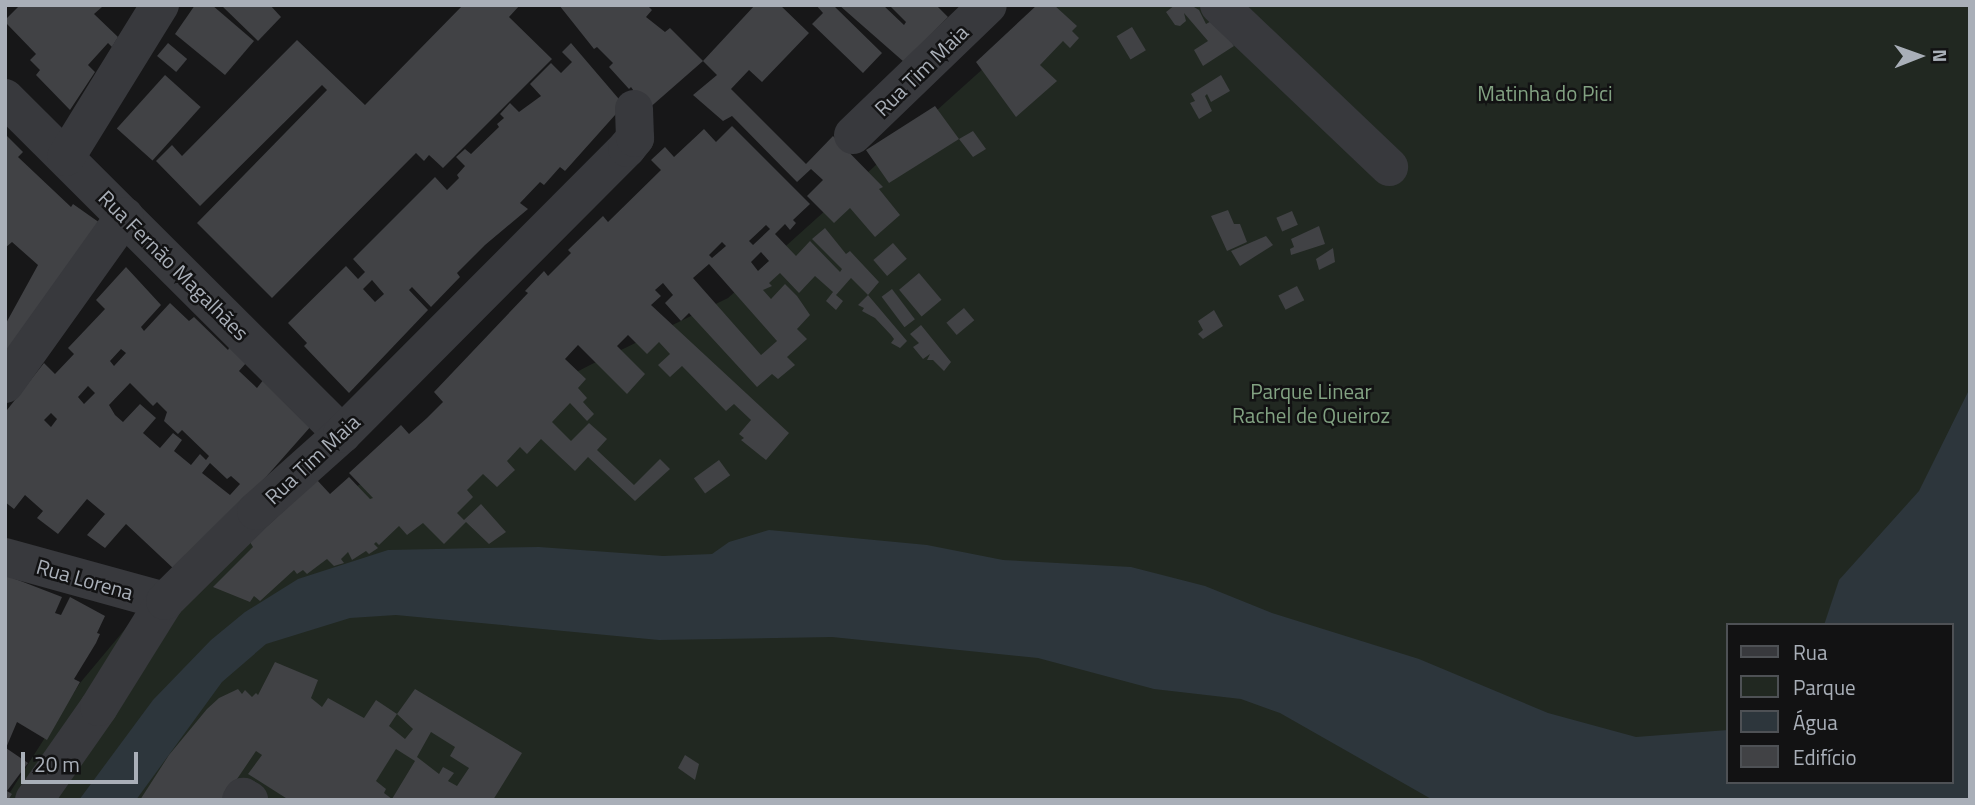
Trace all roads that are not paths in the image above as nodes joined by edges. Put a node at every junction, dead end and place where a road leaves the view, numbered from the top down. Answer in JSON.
{"nodes":[{"id":1,"x":160,"y":5,"type":"edge"},
{"id":2,"x":988,"y":5,"type":"edge"},
{"id":3,"x":1219,"y":5,"type":"edge"},
{"id":4,"x":5,"y":98,"type":"edge"},
{"id":5,"x":634,"y":109,"type":"dead end"},
{"id":6,"x":853,"y":135,"type":"dead end"},
{"id":7,"x":66,"y":157,"type":"junction"},
{"id":8,"x":1389,"y":167,"type":"dead end"},
{"id":9,"x":125,"y":216,"type":"junction"},
{"id":10,"x":5,"y":384,"type":"edge"},
{"id":11,"x":342,"y":434,"type":"junction"},
{"id":12,"x":5,"y":557,"type":"edge"},
{"id":13,"x":165,"y":601,"type":"junction"},
{"id":14,"x":34,"y":800,"type":"edge"}],
"edges":[{"from":1,"to":7,"type":"street"},
{"from":2,"to":6,"type":"street","name":"Rua Tim Maia"},
{"from":3,"to":8,"type":"street"},
{"from":4,"to":7,"type":"street","name":"Rua Fernão Magalhães"},
{"from":5,"to":11,"type":"street","name":"Rua Tim Maia"},
{"from":7,"to":9,"type":"street","name":"Rua Fernão Magalhães"},
{"from":9,"to":10,"type":"street"},
{"from":9,"to":11,"type":"street","name":"Rua Fernão Magalhães"},
{"from":11,"to":13,"type":"street","name":"Rua Tim Maia"},
{"from":12,"to":13,"type":"street","name":"Rua Lorena"},
{"from":13,"to":14,"type":"street","name":"Rua Tim Maia"}]}
